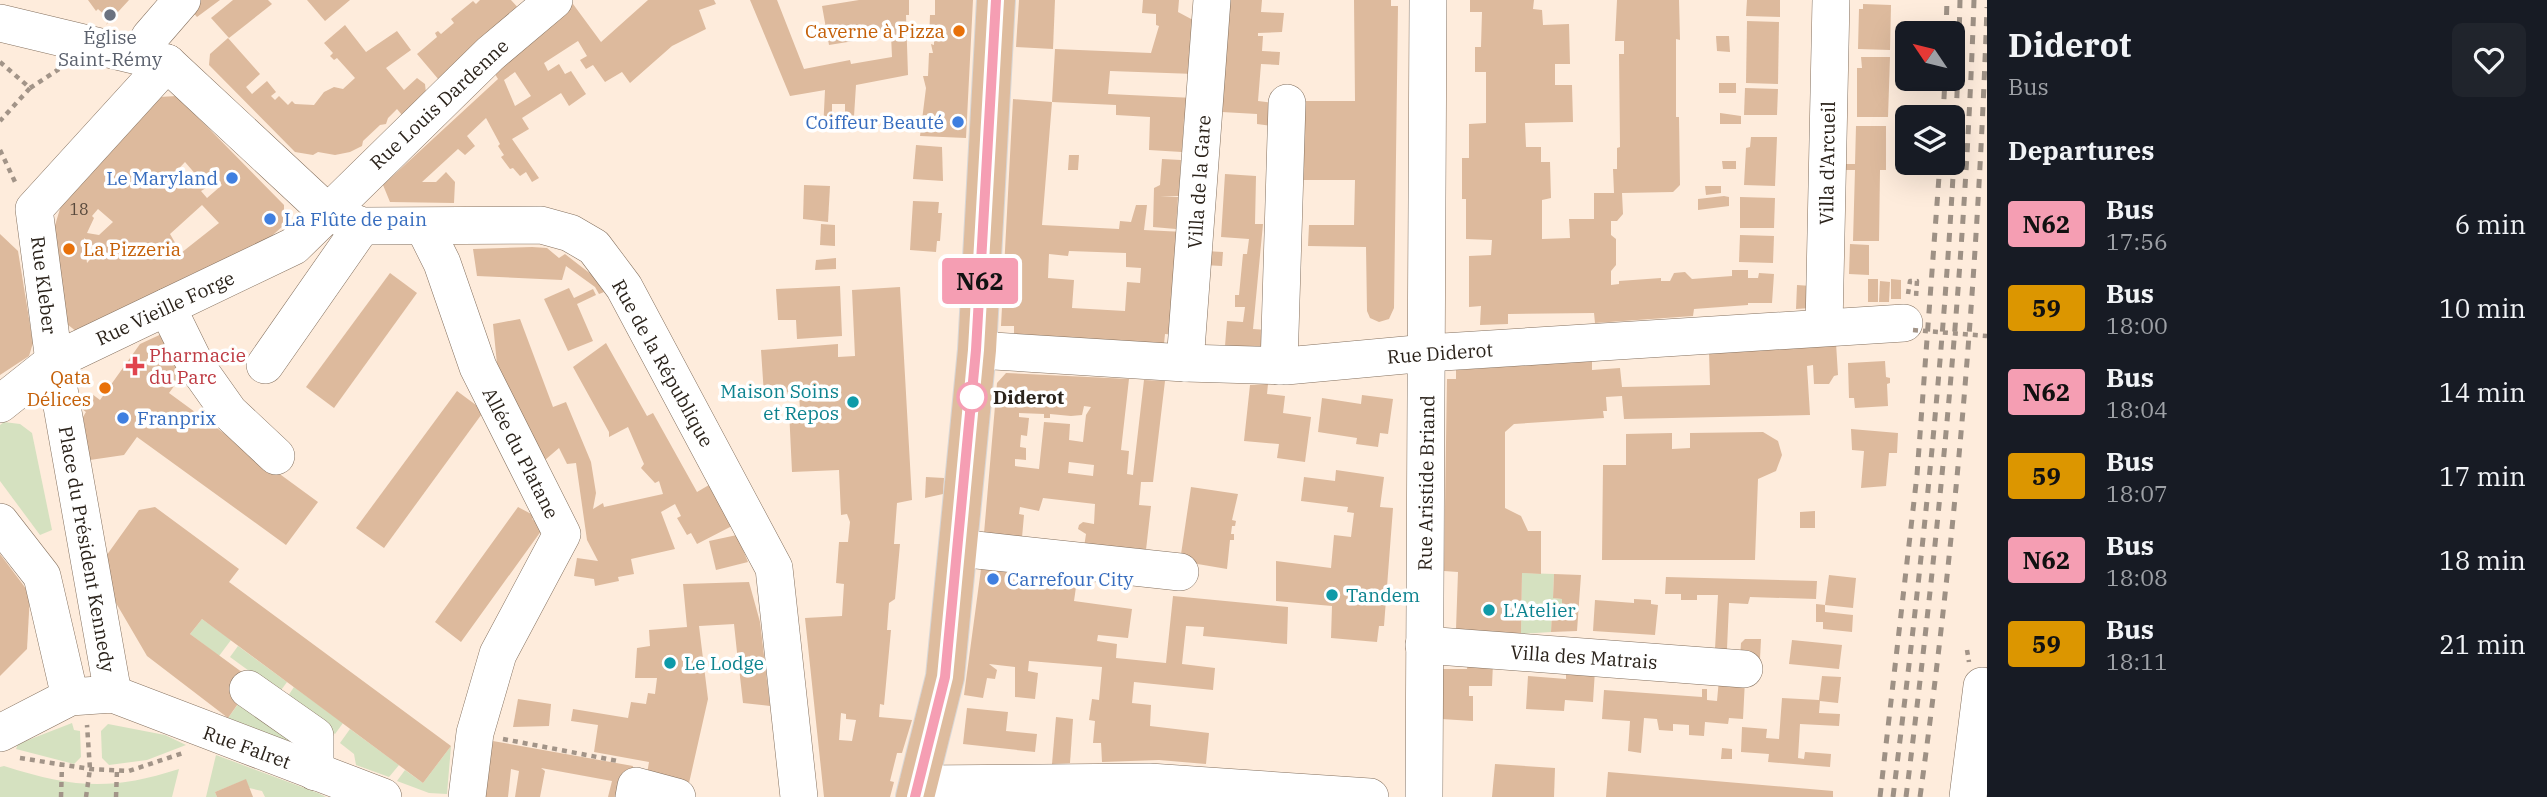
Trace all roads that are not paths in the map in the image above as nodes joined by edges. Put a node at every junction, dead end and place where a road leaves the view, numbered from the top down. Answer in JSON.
{"nodes":[{"id":1,"x":14,"y":0,"type":"edge"},
{"id":2,"x":182,"y":0,"type":"edge"},
{"id":3,"x":554,"y":0,"type":"edge"},
{"id":4,"x":996,"y":0,"type":"edge"},
{"id":5,"x":1212,"y":0,"type":"edge"},
{"id":6,"x":1428,"y":0,"type":"edge"},
{"id":7,"x":1831,"y":0,"type":"edge"},
{"id":8,"x":0,"y":14,"type":"edge"},
{"id":9,"x":0,"y":23,"type":"edge"},
{"id":10,"x":153,"y":59,"type":"junction"},
{"id":11,"x":1287,"y":103,"type":"dead end"},
{"id":12,"x":327,"y":212,"type":"junction"},
{"id":13,"x":362,"y":226,"type":"junction"},
{"id":14,"x":424,"y":227,"type":"junction"},
{"id":15,"x":167,"y":307,"type":"junction"},
{"id":16,"x":1908,"y":326,"type":"road end"},
{"id":17,"x":1824,"y":327,"type":"junction"},
{"id":18,"x":976,"y":350,"type":"junction"},
{"id":19,"x":1427,"y":353,"type":"junction"},
{"id":20,"x":54,"y":361,"type":"junction"},
{"id":21,"x":1185,"y":363,"type":"junction"},
{"id":22,"x":265,"y":365,"type":"dead end"},
{"id":23,"x":1279,"y":366,"type":"junction"},
{"id":24,"x":0,"y":404,"type":"edge"},
{"id":25,"x":276,"y":456,"type":"dead end"},
{"id":26,"x":0,"y":522,"type":"edge"},
{"id":27,"x":958,"y":548,"type":"junction"},
{"id":28,"x":1180,"y":572,"type":"dead end"},
{"id":29,"x":1424,"y":645,"type":"junction"},
{"id":30,"x":1744,"y":669,"type":"dead end"},
{"id":31,"x":1978,"y":677,"type":"edge"},
{"id":32,"x":248,"y":689,"type":"dead end"},
{"id":33,"x":90,"y":696,"type":"junction"},
{"id":34,"x":6,"y":745,"type":"edge"},
{"id":35,"x":315,"y":772,"type":"junction"},
{"id":36,"x":635,"y":791,"type":"edge"},
{"id":37,"x":916,"y":791,"type":"edge"},
{"id":38,"x":1290,"y":794,"type":"edge"},
{"id":39,"x":383,"y":797,"type":"edge"},
{"id":40,"x":467,"y":797,"type":"edge"},
{"id":41,"x":677,"y":797,"type":"edge"},
{"id":42,"x":799,"y":797,"type":"edge"},
{"id":43,"x":1370,"y":797,"type":"edge"},
{"id":44,"x":1424,"y":797,"type":"edge"},
{"id":45,"x":1968,"y":797,"type":"edge"}],
"edges":[{"from":1,"to":8,"type":"street"},
{"from":2,"to":10,"type":"street"},
{"from":3,"to":12,"type":"street","name":"Rue Louis Dardenne"},
{"from":4,"to":18,"type":"main road"},
{"from":5,"to":21,"type":"street","name":"Villa de la Gare"},
{"from":6,"to":19,"type":"street","name":"Rue Aristide Briand"},
{"from":7,"to":17,"type":"street","name":"Villa d'Arcueil"},
{"from":9,"to":10,"type":"street","name":"Rue de la République"},
{"from":10,"to":12,"type":"street","name":"Rue de la République"},
{"from":10,"to":20,"type":"street","name":"Rue Kleber"},
{"from":11,"to":23,"type":"street"},
{"from":12,"to":13,"type":"street","name":"Rue de la République"},
{"from":12,"to":15,"type":"street","name":"Rue Vieille Forge"},
{"from":13,"to":14,"type":"street","name":"Rue de la République"},
{"from":13,"to":22,"type":"street"},
{"from":14,"to":40,"type":"street","name":"Allée du Platane"},
{"from":14,"to":42,"type":"street","name":"Rue de la République"},
{"from":15,"to":20,"type":"street","name":"Rue Vieille Forge"},
{"from":15,"to":25,"type":"street"},
{"from":16,"to":17,"type":"street","name":"Rue Diderot"},
{"from":17,"to":19,"type":"street","name":"Rue Diderot"},
{"from":18,"to":21,"type":"street","name":"Rue Diderot"},
{"from":18,"to":27,"type":"main road"},
{"from":19,"to":23,"type":"street","name":"Rue Diderot"},
{"from":19,"to":29,"type":"street","name":"Rue Aristide Briand"},
{"from":20,"to":24,"type":"street","name":"Rue Vieille Forge"},
{"from":20,"to":33,"type":"street","name":"Place du Président Kennedy"},
{"from":21,"to":23,"type":"street","name":"Rue Diderot"},
{"from":26,"to":33,"type":"street"},
{"from":27,"to":28,"type":"street"},
{"from":27,"to":37,"type":"main road"},
{"from":29,"to":30,"type":"street","name":"Villa des Matrais"},
{"from":29,"to":44,"type":"street","name":"Rue Aristide Briand"},
{"from":31,"to":45,"type":"street"},
{"from":32,"to":35,"type":"street"},
{"from":33,"to":34,"type":"street"},
{"from":33,"to":35,"type":"street","name":"Rue Falret"},
{"from":35,"to":39,"type":"street","name":"Rue Falret"},
{"from":36,"to":41,"type":"street"},
{"from":37,"to":38,"type":"street"},
{"from":38,"to":43,"type":"street"}]}
